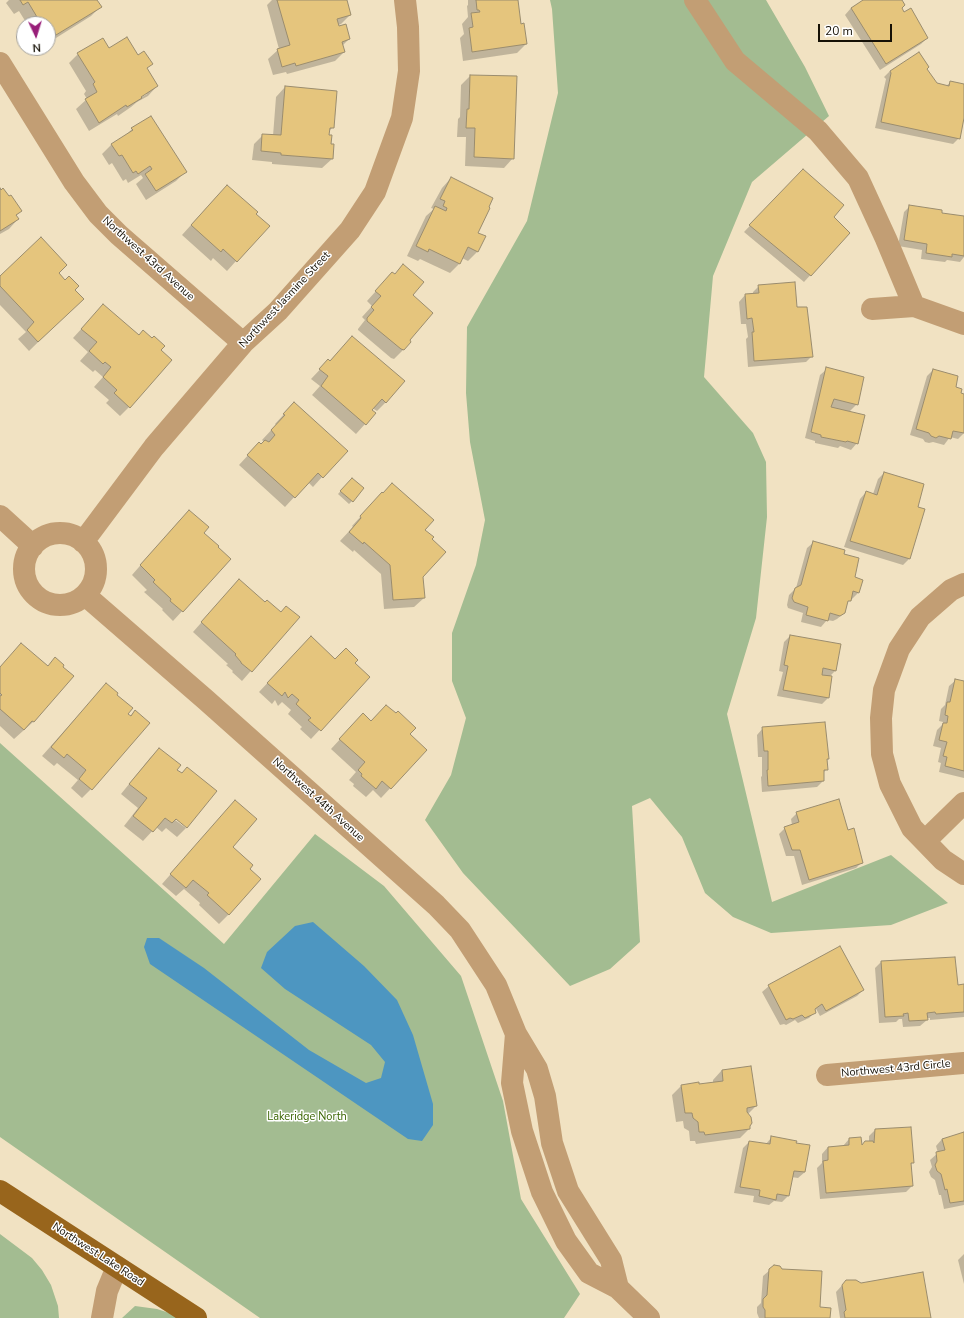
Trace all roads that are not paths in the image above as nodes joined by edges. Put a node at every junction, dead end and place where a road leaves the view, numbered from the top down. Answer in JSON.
{"nodes":[{"id":1,"x":405,"y":0,"type":"edge"},
{"id":2,"x":695,"y":0,"type":"edge"},
{"id":3,"x":0,"y":63,"type":"edge"},
{"id":4,"x":914,"y":306,"type":"junction"},
{"id":5,"x":872,"y":309,"type":"dead end"},
{"id":6,"x":964,"y":324,"type":"edge"},
{"id":7,"x":243,"y":344,"type":"junction"},
{"id":8,"x":0,"y":516,"type":"edge"},
{"id":9,"x":83,"y":542,"type":"junction"},
{"id":10,"x":33,"y":546,"type":"junction"},
{"id":11,"x":964,"y":584,"type":"edge"},
{"id":12,"x":85,"y":595,"type":"junction"},
{"id":13,"x":964,"y":803,"type":"edge"},
{"id":14,"x":925,"y":842,"type":"junction"},
{"id":15,"x":964,"y":874,"type":"edge"},
{"id":16,"x":516,"y":1034,"type":"junction"},
{"id":17,"x":964,"y":1063,"type":"edge"},
{"id":18,"x":827,"y":1075,"type":"dead end"},
{"id":19,"x":0,"y":1191,"type":"edge"},
{"id":20,"x":117,"y":1268,"type":"junction"},
{"id":21,"x":618,"y":1288,"type":"junction"},
{"id":22,"x":102,"y":1318,"type":"edge"},
{"id":23,"x":196,"y":1318,"type":"edge"},
{"id":24,"x":649,"y":1318,"type":"edge"}],
"edges":[{"from":1,"to":7,"type":"street","name":"Northwest Jasmine Street"},
{"from":2,"to":4,"type":"street"},
{"from":3,"to":7,"type":"street","name":"Northwest 43rd Avenue"},
{"from":4,"to":5,"type":"street"},
{"from":4,"to":6,"type":"street"},
{"from":7,"to":9,"type":"street","name":"Northwest Jasmine Street"},
{"from":8,"to":10,"type":"street"},
{"from":9,"to":10,"type":"street"},
{"from":9,"to":12,"type":"street"},
{"from":10,"to":12,"type":"street"},
{"from":11,"to":14,"type":"street"},
{"from":12,"to":16,"type":"street","name":"Northwest 44th Avenue"},
{"from":13,"to":14,"type":"street"},
{"from":14,"to":15,"type":"street"},
{"from":16,"to":21,"type":"street","name":"Northwest 44th Avenue"},
{"from":16,"to":21,"type":"street","name":"Northwest 44th Avenue"},
{"from":17,"to":18,"type":"street","name":"Northwest 43rd Circle"},
{"from":19,"to":20,"type":"main road","name":"Northwest Lake Road"},
{"from":20,"to":22,"type":"street"},
{"from":20,"to":23,"type":"main road","name":"Northwest Lake Road"},
{"from":21,"to":24,"type":"street","name":"Northwest 44th Avenue"}]}
